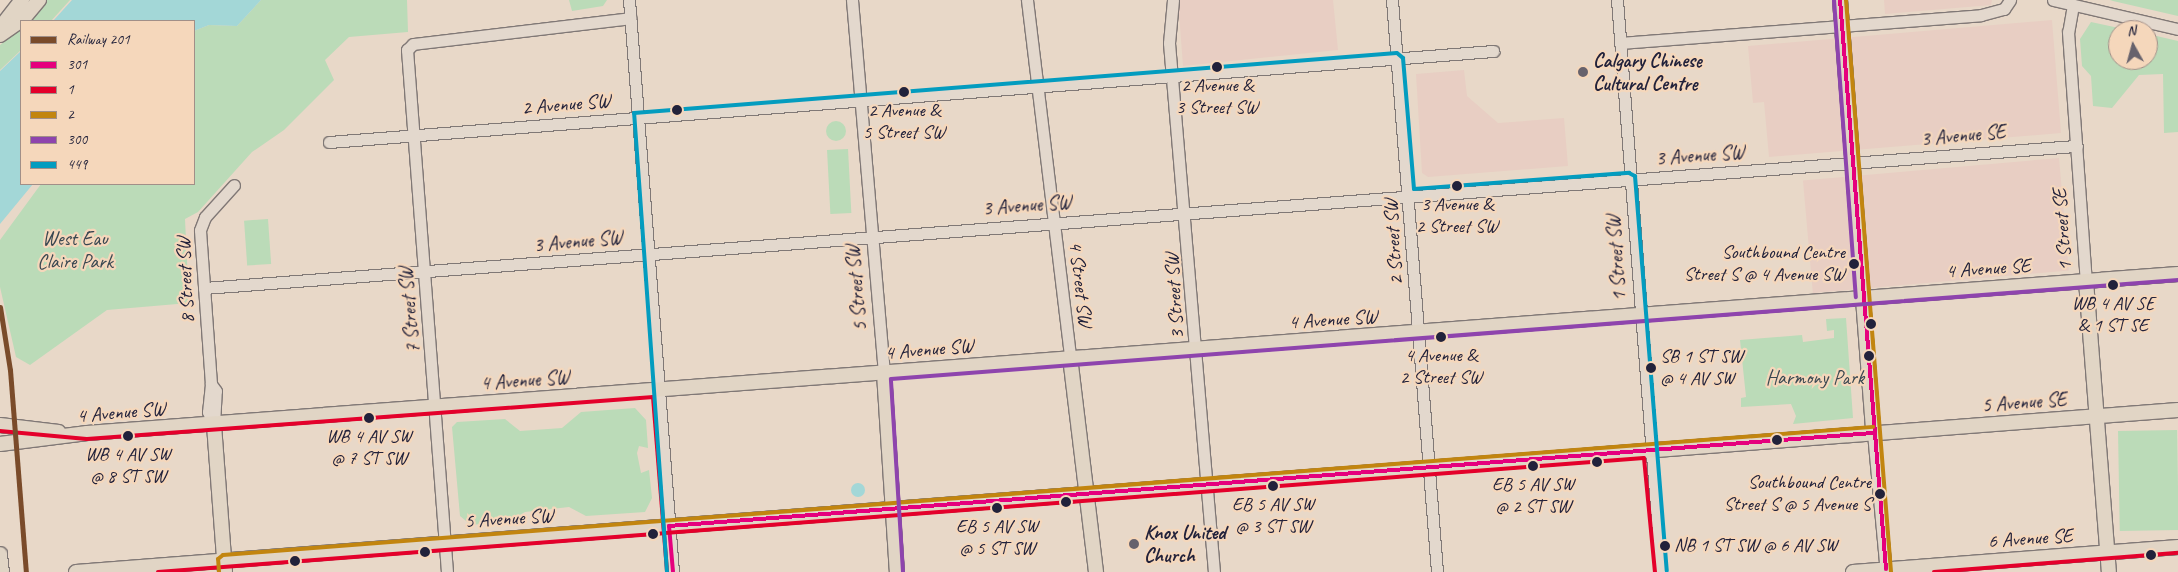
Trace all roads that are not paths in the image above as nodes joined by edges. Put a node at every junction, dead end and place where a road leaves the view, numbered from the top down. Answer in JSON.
{"nodes":[{"id":1,"x":22,"y":0,"type":"edge"},
{"id":2,"x":39,"y":0,"type":"edge"},
{"id":3,"x":629,"y":0,"type":"edge"},
{"id":4,"x":852,"y":0,"type":"edge"},
{"id":5,"x":1027,"y":0,"type":"edge"},
{"id":6,"x":1174,"y":0,"type":"edge"},
{"id":7,"x":1392,"y":0,"type":"edge"},
{"id":8,"x":1617,"y":0,"type":"edge"},
{"id":9,"x":1840,"y":0,"type":"edge"},
{"id":10,"x":2010,"y":0,"type":"edge"},
{"id":11,"x":2053,"y":0,"type":"edge"},
{"id":12,"x":2072,"y":5,"type":"junction"},
{"id":13,"x":630,"y":18,"type":"junction"},
{"id":14,"x":23,"y":20,"type":"edge"},
{"id":15,"x":20,"y":22,"type":"edge"},
{"id":16,"x":1842,"y":25,"type":"junction"},
{"id":17,"x":0,"y":28,"type":"edge"},
{"id":18,"x":2178,"y":29,"type":"edge"},
{"id":19,"x":0,"y":35,"type":"edge"},
{"id":20,"x":1620,"y":43,"type":"junction"},
{"id":21,"x":1493,"y":51,"type":"dead end"},
{"id":22,"x":1397,"y":59,"type":"junction"},
{"id":23,"x":1173,"y":77,"type":"junction"},
{"id":24,"x":1037,"y":88,"type":"junction"},
{"id":25,"x":861,"y":102,"type":"junction"},
{"id":26,"x":638,"y":118,"type":"junction"},
{"id":27,"x":412,"y":135,"type":"junction"},
{"id":28,"x":329,"y":142,"type":"dead end"},
{"id":29,"x":2077,"y":146,"type":"junction"},
{"id":30,"x":1853,"y":162,"type":"junction"},
{"id":31,"x":1630,"y":179,"type":"junction"},
{"id":32,"x":234,"y":185,"type":"dead end"},
{"id":33,"x":1408,"y":196,"type":"junction"},
{"id":34,"x":1186,"y":212,"type":"junction"},
{"id":35,"x":1053,"y":222,"type":"junction"},
{"id":36,"x":872,"y":235,"type":"junction"},
{"id":37,"x":648,"y":254,"type":"junction"},
{"id":38,"x":424,"y":272,"type":"junction"},
{"id":39,"x":2178,"y":274,"type":"edge"},
{"id":40,"x":2086,"y":281,"type":"junction"},
{"id":41,"x":204,"y":288,"type":"junction"},
{"id":42,"x":1862,"y":297,"type":"junction"},
{"id":43,"x":1639,"y":315,"type":"junction"},
{"id":44,"x":1418,"y":333,"type":"junction"},
{"id":45,"x":1197,"y":349,"type":"junction"},
{"id":46,"x":1070,"y":357,"type":"junction"},
{"id":47,"x":884,"y":374,"type":"junction"},
{"id":48,"x":659,"y":390,"type":"junction"},
{"id":49,"x":436,"y":406,"type":"junction"},
{"id":50,"x":2178,"y":410,"type":"edge"},
{"id":51,"x":2097,"y":416,"type":"junction"},
{"id":52,"x":0,"y":425,"type":"edge"},
{"id":53,"x":214,"y":425,"type":"junction"},
{"id":54,"x":1873,"y":433,"type":"junction"},
{"id":55,"x":88,"y":434,"type":"junction"},
{"id":56,"x":0,"y":444,"type":"edge"},
{"id":57,"x":1650,"y":451,"type":"junction"},
{"id":58,"x":1428,"y":468,"type":"junction"},
{"id":59,"x":1210,"y":484,"type":"junction"},
{"id":60,"x":1086,"y":494,"type":"junction"},
{"id":61,"x":893,"y":509,"type":"junction"},
{"id":62,"x":669,"y":526,"type":"junction"},
{"id":63,"x":445,"y":542,"type":"junction"},
{"id":64,"x":2178,"y":547,"type":"edge"},
{"id":65,"x":2108,"y":553,"type":"junction"},
{"id":66,"x":0,"y":554,"type":"edge"},
{"id":67,"x":224,"y":566,"type":"edge"},
{"id":68,"x":1886,"y":571,"type":"edge"},
{"id":69,"x":2,"y":572,"type":"edge"},
{"id":70,"x":76,"y":572,"type":"edge"},
{"id":71,"x":448,"y":572,"type":"edge"},
{"id":72,"x":673,"y":572,"type":"edge"},
{"id":73,"x":897,"y":572,"type":"edge"},
{"id":74,"x":1096,"y":572,"type":"edge"},
{"id":75,"x":1214,"y":572,"type":"edge"},
{"id":76,"x":1436,"y":572,"type":"edge"},
{"id":77,"x":1661,"y":572,"type":"edge"},
{"id":78,"x":1853,"y":572,"type":"edge"},
{"id":79,"x":2109,"y":572,"type":"edge"}],
"edges":[{"from":1,"to":17,"type":"main road"},
{"from":2,"to":14,"type":"main road"},
{"from":3,"to":13,"type":"street"},
{"from":4,"to":25,"type":"street","name":"5 Street SW"},
{"from":5,"to":24,"type":"street","name":"4 Street SW"},
{"from":6,"to":23,"type":"street","name":"3 Street SW"},
{"from":7,"to":22,"type":"street","name":"2 Street SW"},
{"from":8,"to":20,"type":"street","name":"1 Street SW"},
{"from":9,"to":16,"type":"main road"},
{"from":10,"to":16,"type":"street"},
{"from":11,"to":12,"type":"street"},
{"from":12,"to":18,"type":"street"},
{"from":12,"to":29,"type":"street","name":"1 Street SE"},
{"from":13,"to":26,"type":"street"},
{"from":13,"to":27,"type":"street","name":"7 Street SW"},
{"from":15,"to":19,"type":"main road"},
{"from":16,"to":20,"type":"street"},
{"from":16,"to":30,"type":"main road"},
{"from":20,"to":31,"type":"street","name":"1 Street SW"},
{"from":21,"to":22,"type":"street","name":"2 Avenue SW"},
{"from":22,"to":23,"type":"street","name":"2 Avenue SW"},
{"from":22,"to":33,"type":"street","name":"2 Street SW"},
{"from":23,"to":24,"type":"street","name":"2 Avenue SW"},
{"from":23,"to":34,"type":"street","name":"3 Street SW"},
{"from":24,"to":25,"type":"street","name":"2 Avenue SW"},
{"from":24,"to":35,"type":"street","name":"4 Street SW"},
{"from":25,"to":26,"type":"street","name":"2 Avenue SW"},
{"from":25,"to":36,"type":"street","name":"5 Street SW"},
{"from":26,"to":27,"type":"street","name":"2 Avenue SW"},
{"from":26,"to":37,"type":"street"},
{"from":27,"to":28,"type":"street","name":"2 Avenue SW"},
{"from":27,"to":38,"type":"street","name":"7 Street SW"},
{"from":29,"to":30,"type":"street","name":"3 Avenue SE"},
{"from":29,"to":40,"type":"street","name":"1 Street SE"},
{"from":30,"to":31,"type":"street","name":"3 Avenue SW"},
{"from":30,"to":42,"type":"main road"},
{"from":31,"to":33,"type":"street","name":"3 Avenue SW"},
{"from":31,"to":43,"type":"street","name":"1 Street SW"},
{"from":32,"to":41,"type":"street","name":"8 Street SW"},
{"from":33,"to":34,"type":"street","name":"3 Avenue SW"},
{"from":33,"to":44,"type":"street","name":"2 Street SW"},
{"from":34,"to":35,"type":"street","name":"3 Avenue SW"},
{"from":34,"to":45,"type":"street","name":"3 Street SW"},
{"from":35,"to":36,"type":"street","name":"3 Avenue SW"},
{"from":35,"to":46,"type":"street","name":"4 Street SW"},
{"from":36,"to":37,"type":"street","name":"3 Avenue SW"},
{"from":36,"to":47,"type":"street","name":"5 Street SW"},
{"from":37,"to":38,"type":"street","name":"3 Avenue SW"},
{"from":37,"to":48,"type":"street"},
{"from":38,"to":41,"type":"street","name":"3 Avenue SW"},
{"from":38,"to":49,"type":"street","name":"7 Street SW"},
{"from":39,"to":40,"type":"main road","name":"4 Avenue SE"},
{"from":40,"to":42,"type":"main road","name":"4 Avenue SE"},
{"from":40,"to":51,"type":"main road","name":"1 Street SE"},
{"from":41,"to":53,"type":"street","name":"8 Street SW"},
{"from":42,"to":43,"type":"main road","name":"4 Avenue SW"},
{"from":42,"to":54,"type":"main road"},
{"from":43,"to":44,"type":"main road","name":"4 Avenue SW"},
{"from":43,"to":57,"type":"street","name":"1 Street SW"},
{"from":44,"to":45,"type":"main road","name":"4 Avenue SW"},
{"from":44,"to":58,"type":"street","name":"2 Street SW"},
{"from":45,"to":46,"type":"main road","name":"4 Avenue SW"},
{"from":45,"to":59,"type":"street","name":"3 Street SW"},
{"from":46,"to":47,"type":"main road","name":"4 Avenue SW"},
{"from":46,"to":60,"type":"main road","name":"4 Street SW"},
{"from":47,"to":48,"type":"main road","name":"4 Avenue SW"},
{"from":47,"to":61,"type":"main road","name":"5 Street SW"},
{"from":48,"to":49,"type":"main road","name":"4 Avenue SW"},
{"from":48,"to":62,"type":"street"},
{"from":49,"to":53,"type":"main road","name":"4 Avenue SW"},
{"from":49,"to":63,"type":"street","name":"7 Street SW"},
{"from":50,"to":51,"type":"main road","name":"5 Avenue SE"},
{"from":51,"to":54,"type":"main road","name":"5 Avenue SE"},
{"from":51,"to":65,"type":"main road","name":"1 Street SE"},
{"from":52,"to":55,"type":"main road"},
{"from":53,"to":55,"type":"main road","name":"4 Avenue SW"},
{"from":53,"to":67,"type":"main road","name":"8 Street SW"},
{"from":54,"to":57,"type":"main road","name":"5 Avenue SW"},
{"from":54,"to":68,"type":"street"},
{"from":55,"to":56,"type":"main road","name":"4 Avenue SW"},
{"from":57,"to":58,"type":"main road","name":"5 Avenue SW"},
{"from":57,"to":77,"type":"street","name":"1 Street SW"},
{"from":58,"to":59,"type":"main road","name":"5 Avenue SW"},
{"from":58,"to":76,"type":"street","name":"2 Street SW"},
{"from":59,"to":60,"type":"main road","name":"5 Avenue SW"},
{"from":59,"to":75,"type":"street","name":"3 Street SW"},
{"from":60,"to":61,"type":"main road","name":"5 Avenue SW"},
{"from":60,"to":74,"type":"main road","name":"4 Street SW"},
{"from":61,"to":62,"type":"main road","name":"5 Avenue SW"},
{"from":61,"to":73,"type":"main road","name":"5 Street SW"},
{"from":62,"to":63,"type":"main road","name":"5 Avenue SW"},
{"from":62,"to":72,"type":"street"},
{"from":63,"to":67,"type":"main road","name":"5 Avenue SW"},
{"from":63,"to":71,"type":"street","name":"7 Street SW"},
{"from":64,"to":65,"type":"main road","name":"6 Avenue SE"},
{"from":65,"to":68,"type":"main road","name":"6 Avenue SE"},
{"from":65,"to":79,"type":"main road","name":"1 Street SE"},
{"from":66,"to":69,"type":"main road"},
{"from":67,"to":70,"type":"main road","name":"5 Avenue SW"},
{"from":68,"to":78,"type":"main road","name":"6 Avenue SE"}]}
